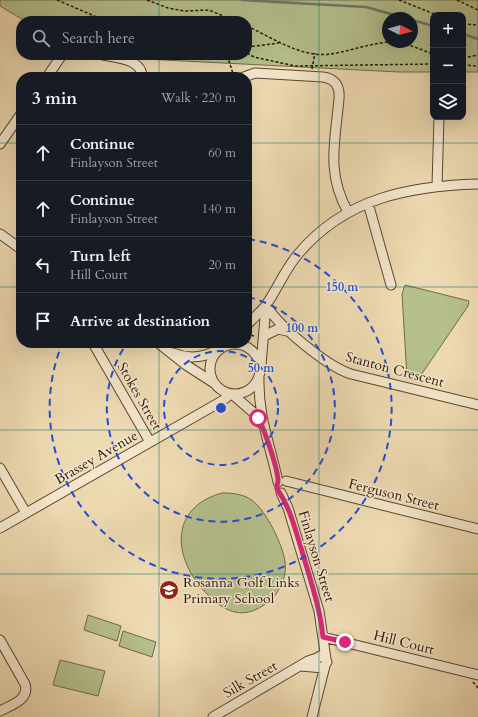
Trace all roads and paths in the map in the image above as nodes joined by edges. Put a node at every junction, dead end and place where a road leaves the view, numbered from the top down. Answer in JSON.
{"nodes":[{"id":1,"x":57,"y":0,"type":"edge"},
{"id":2,"x":147,"y":0,"type":"edge"},
{"id":3,"x":399,"y":0,"type":"edge"},
{"id":4,"x":457,"y":0,"type":"edge"},
{"id":5,"x":478,"y":10,"type":"edge"},
{"id":6,"x":430,"y":12,"type":"edge"},
{"id":7,"x":94,"y":16,"type":"edge"},
{"id":8,"x":223,"y":16,"type":"edge"},
{"id":9,"x":466,"y":24,"type":"edge"},
{"id":10,"x":478,"y":26,"type":"edge"},
{"id":11,"x":252,"y":29,"type":"edge"},
{"id":12,"x":280,"y":43,"type":"junction"},
{"id":13,"x":382,"y":43,"type":"edge"},
{"id":14,"x":252,"y":46,"type":"edge"},
{"id":15,"x":417,"y":48,"type":"edge"},
{"id":16,"x":315,"y":53,"type":"junction"},
{"id":17,"x":430,"y":53,"type":"edge"},
{"id":18,"x":478,"y":55,"type":"edge"},
{"id":19,"x":252,"y":56,"type":"edge"},
{"id":20,"x":466,"y":57,"type":"edge"},
{"id":21,"x":59,"y":60,"type":"edge"},
{"id":22,"x":122,"y":60,"type":"edge"},
{"id":23,"x":228,"y":60,"type":"edge"},
{"id":24,"x":430,"y":64,"type":"edge"},
{"id":25,"x":313,"y":65,"type":"junction"},
{"id":26,"x":466,"y":65,"type":"edge"},
{"id":27,"x":478,"y":66,"type":"edge"},
{"id":28,"x":50,"y":72,"type":"edge"},
{"id":29,"x":141,"y":72,"type":"edge"},
{"id":30,"x":232,"y":72,"type":"edge"},
{"id":31,"x":252,"y":74,"type":"edge"},
{"id":32,"x":311,"y":76,"type":"junction"},
{"id":33,"x":439,"y":120,"type":"edge"},
{"id":34,"x":16,"y":121,"type":"edge"},
{"id":35,"x":0,"y":144,"type":"edge"},
{"id":36,"x":478,"y":184,"type":"edge"},
{"id":37,"x":437,"y":186,"type":"junction"},
{"id":38,"x":368,"y":203,"type":"junction"},
{"id":39,"x":348,"y":212,"type":"junction"},
{"id":40,"x":0,"y":234,"type":"edge"},
{"id":41,"x":16,"y":245,"type":"edge"},
{"id":42,"x":391,"y":285,"type":"dead end"},
{"id":43,"x":266,"y":305,"type":"junction"},
{"id":44,"x":252,"y":320,"type":"edge"},
{"id":45,"x":292,"y":332,"type":"junction"},
{"id":46,"x":264,"y":336,"type":"junction"},
{"id":47,"x":96,"y":348,"type":"edge"},
{"id":48,"x":165,"y":348,"type":"edge"},
{"id":49,"x":220,"y":348,"type":"edge"},
{"id":50,"x":221,"y":348,"type":"edge"},
{"id":51,"x":249,"y":348,"type":"edge"},
{"id":52,"x":172,"y":353,"type":"junction"},
{"id":53,"x":260,"y":372,"type":"junction"},
{"id":54,"x":215,"y":384,"type":"junction"},
{"id":55,"x":232,"y":394,"type":"junction"},
{"id":56,"x":478,"y":405,"type":"edge"},
{"id":57,"x":205,"y":410,"type":"junction"},
{"id":58,"x":263,"y":425,"type":"junction"},
{"id":59,"x":150,"y":442,"type":"junction"},
{"id":60,"x":0,"y":468,"type":"edge"},
{"id":61,"x":284,"y":486,"type":"junction"},
{"id":62,"x":26,"y":513,"type":"junction"},
{"id":63,"x":0,"y":528,"type":"edge"},
{"id":64,"x":478,"y":529,"type":"edge"},
{"id":65,"x":323,"y":637,"type":"junction"},
{"id":66,"x":0,"y":640,"type":"edge"},
{"id":67,"x":320,"y":662,"type":"junction"},
{"id":68,"x":478,"y":675,"type":"edge"},
{"id":69,"x":0,"y":711,"type":"edge"},
{"id":70,"x":213,"y":717,"type":"edge"},
{"id":71,"x":312,"y":717,"type":"edge"}],
"edges":[{"from":1,"to":7,"type":"path"},
{"from":2,"to":8,"type":"path"},
{"from":3,"to":6,"type":"path"},
{"from":4,"to":5,"type":"path"},
{"from":9,"to":10,"type":"path"},
{"from":11,"to":12,"type":"path"},
{"from":12,"to":14,"type":"path"},
{"from":12,"to":16,"type":"path"},
{"from":13,"to":16,"type":"path"},
{"from":15,"to":17,"type":"path"},
{"from":16,"to":25,"type":"path"},
{"from":18,"to":20,"type":"path"},
{"from":19,"to":25,"type":"path"},
{"from":21,"to":28,"type":"street"},
{"from":22,"to":29,"type":"street"},
{"from":23,"to":30,"type":"path"},
{"from":24,"to":25,"type":"path"},
{"from":25,"to":32,"type":"path"},
{"from":26,"to":27,"type":"path"},
{"from":31,"to":32,"type":"street"},
{"from":32,"to":39,"type":"street"},
{"from":33,"to":37,"type":"street"},
{"from":34,"to":35,"type":"street"},
{"from":36,"to":37,"type":"street"},
{"from":37,"to":38,"type":"street"},
{"from":38,"to":39,"type":"street"},
{"from":38,"to":42,"type":"street"},
{"from":39,"to":43,"type":"street"},
{"from":40,"to":41,"type":"street"},
{"from":43,"to":44,"type":"street"},
{"from":43,"to":45,"type":"street","name":"Stanton Crescent"},
{"from":43,"to":46,"type":"street"},
{"from":45,"to":46,"type":"street"},
{"from":45,"to":56,"type":"street","name":"Stanton Crescent"},
{"from":46,"to":53,"type":"street"},
{"from":47,"to":59,"type":"street","name":"Stokes Street"},
{"from":48,"to":52,"type":"street"},
{"from":49,"to":52,"type":"street"},
{"from":50,"to":54,"type":"street"},
{"from":51,"to":53,"type":"street"},
{"from":52,"to":54,"type":"street"},
{"from":53,"to":55,"type":"street"},
{"from":53,"to":58,"type":"street"},
{"from":54,"to":55,"type":"street"},
{"from":54,"to":57,"type":"street","name":"Brassey Avenue"},
{"from":55,"to":57,"type":"street","name":"Brassey Avenue"},
{"from":55,"to":58,"type":"street"},
{"from":57,"to":59,"type":"street","name":"Brassey Avenue"},
{"from":58,"to":61,"type":"street"},
{"from":59,"to":62,"type":"street","name":"Brassey Avenue"},
{"from":60,"to":62,"type":"street"},
{"from":61,"to":64,"type":"street","name":"Ferguson Street"},
{"from":61,"to":65,"type":"street","name":"Finlayson Street"},
{"from":62,"to":63,"type":"street","name":"Brassey Avenue"},
{"from":65,"to":67,"type":"street","name":"Finlayson Street"},
{"from":65,"to":68,"type":"street","name":"Hill Court"},
{"from":66,"to":69,"type":"street"},
{"from":67,"to":70,"type":"street","name":"Silk Street"},
{"from":67,"to":71,"type":"street","name":"Finlayson Street"}]}
